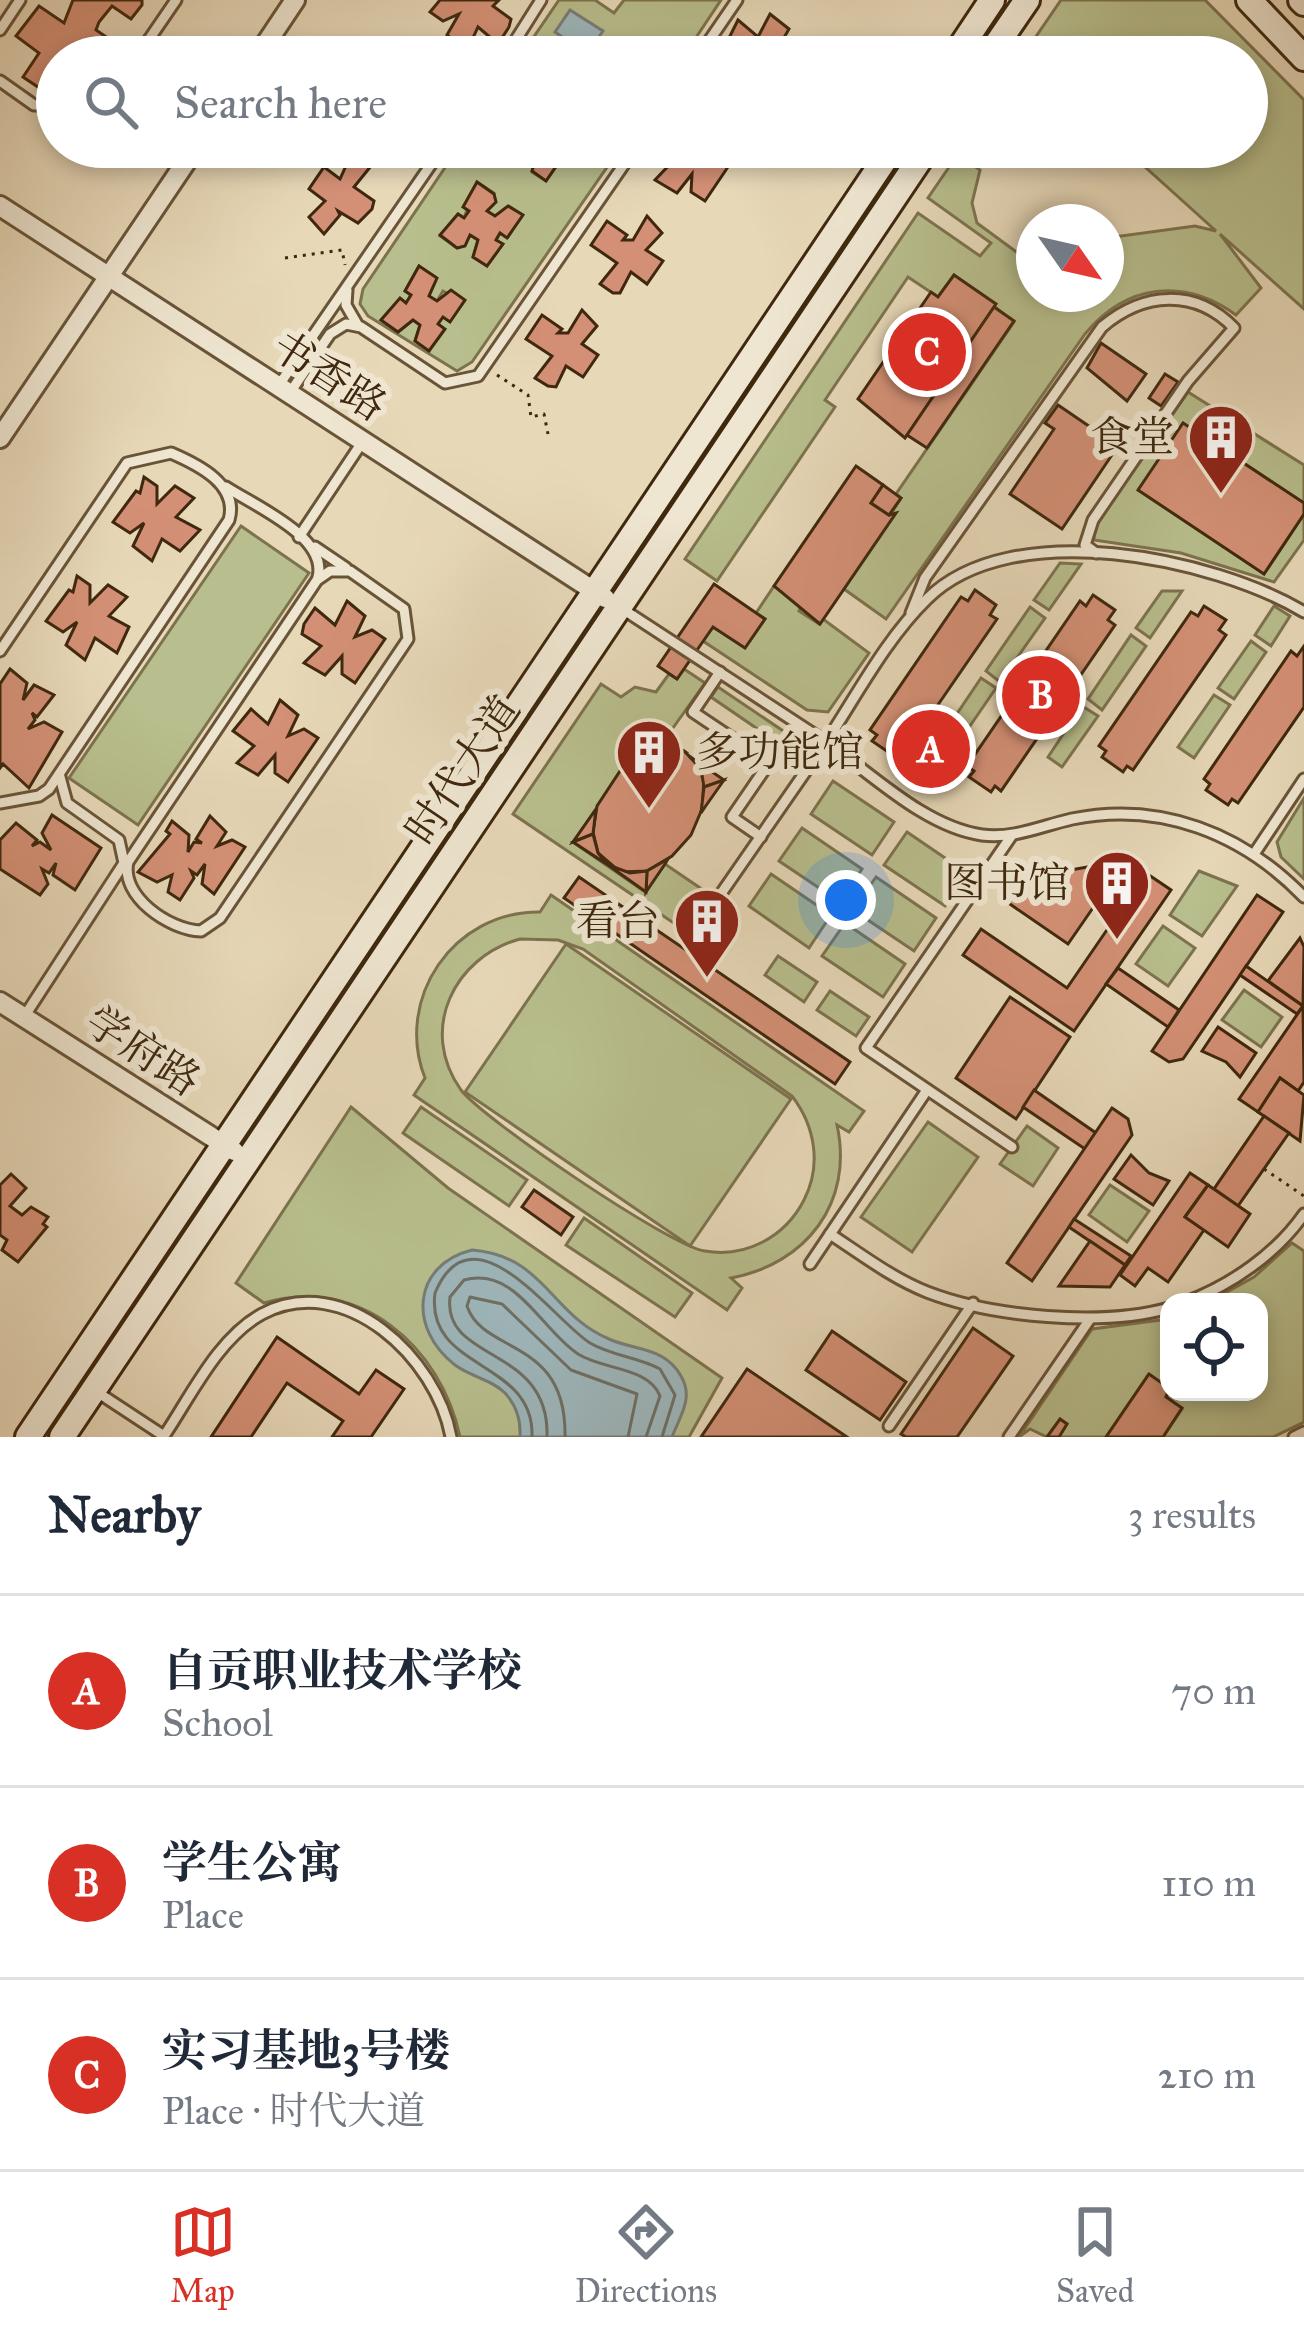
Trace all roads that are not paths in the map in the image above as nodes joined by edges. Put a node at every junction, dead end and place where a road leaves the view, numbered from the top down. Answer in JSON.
{"nodes":[{"id":1,"x":20,"y":0,"type":"edge"},
{"id":2,"x":176,"y":0,"type":"edge"},
{"id":3,"x":737,"y":0,"type":"edge"},
{"id":4,"x":992,"y":0,"type":"edge"},
{"id":5,"x":1027,"y":0,"type":"edge"},
{"id":6,"x":1249,"y":0,"type":"edge"},
{"id":7,"x":541,"y":2,"type":"edge"},
{"id":8,"x":287,"y":3,"type":"edge"},
{"id":9,"x":0,"y":30,"type":"edge"},
{"id":10,"x":151,"y":36,"type":"edge"},
{"id":11,"x":269,"y":36,"type":"edge"},
{"id":12,"x":519,"y":36,"type":"edge"},
{"id":13,"x":712,"y":36,"type":"edge"},
{"id":14,"x":967,"y":36,"type":"edge"},
{"id":15,"x":1002,"y":36,"type":"edge"},
{"id":16,"x":1304,"y":58,"type":"edge"},
{"id":17,"x":0,"y":81,"type":"edge"},
{"id":18,"x":36,"y":105,"type":"edge"},
{"id":19,"x":182,"y":168,"type":"edge"},
{"id":20,"x":429,"y":168,"type":"edge"},
{"id":21,"x":622,"y":168,"type":"edge"},
{"id":22,"x":879,"y":168,"type":"edge"},
{"id":23,"x":914,"y":168,"type":"edge"},
{"id":24,"x":0,"y":206,"type":"edge"},
{"id":25,"x":109,"y":277,"type":"junction"},
{"id":26,"x":349,"y":285,"type":"junction"},
{"id":27,"x":361,"y":327,"type":"junction"},
{"id":28,"x":284,"y":390,"type":"junction"},
{"id":29,"x":0,"y":438,"type":"edge"},
{"id":30,"x":363,"y":441,"type":"junction"},
{"id":31,"x":221,"y":484,"type":"junction"},
{"id":32,"x":266,"y":514,"type":"junction"},
{"id":33,"x":229,"y":520,"type":"junction"},
{"id":34,"x":299,"y":536,"type":"junction"},
{"id":35,"x":311,"y":544,"type":"junction"},
{"id":36,"x":1096,"y":553,"type":"junction"},
{"id":37,"x":356,"y":574,"type":"junction"},
{"id":38,"x":317,"y":580,"type":"junction"},
{"id":39,"x":596,"y":592,"type":"junction"},
{"id":40,"x":619,"y":607,"type":"junction"},
{"id":41,"x":1304,"y":612,"type":"edge"},
{"id":42,"x":20,"y":621,"type":"junction"},
{"id":43,"x":907,"y":624,"type":"junction"},
{"id":44,"x":0,"y":631,"type":"edge"},
{"id":45,"x":0,"y":651,"type":"edge"},
{"id":46,"x":720,"y":672,"type":"junction"},
{"id":47,"x":826,"y":742,"type":"junction"},
{"id":48,"x":64,"y":766,"type":"junction"},
{"id":49,"x":1304,"y":779,"type":"edge"},
{"id":50,"x":36,"y":797,"type":"junction"},
{"id":51,"x":0,"y":803,"type":"edge"},
{"id":52,"x":67,"y":803,"type":"junction"},
{"id":53,"x":153,"y":824,"type":"junction"},
{"id":54,"x":114,"y":835,"type":"junction"},
{"id":55,"x":1012,"y":835,"type":"junction"},
{"id":56,"x":761,"y":837,"type":"junction"},
{"id":57,"x":1254,"y":854,"type":"junction"},
{"id":58,"x":121,"y":872,"type":"junction"},
{"id":59,"x":134,"y":895,"type":"junction"},
{"id":60,"x":1304,"y":897,"type":"edge"},
{"id":61,"x":692,"y":937,"type":"dead end"},
{"id":62,"x":0,"y":1002,"type":"edge"},
{"id":63,"x":24,"y":1017,"type":"junction"},
{"id":64,"x":927,"y":1090,"type":"junction"},
{"id":65,"x":224,"y":1145,"type":"junction"},
{"id":66,"x":1012,"y":1147,"type":"dead end"},
{"id":67,"x":248,"y":1161,"type":"junction"},
{"id":68,"x":1304,"y":1214,"type":"edge"},
{"id":69,"x":830,"y":1234,"type":"junction"},
{"id":70,"x":810,"y":1264,"type":"dead end"},
{"id":71,"x":1204,"y":1293,"type":"edge"},
{"id":72,"x":973,"y":1303,"type":"junction"},
{"id":73,"x":1160,"y":1309,"type":"edge"},
{"id":74,"x":1090,"y":1319,"type":"junction"},
{"id":75,"x":94,"y":1390,"type":"junction"},
{"id":76,"x":889,"y":1426,"type":"dead end"},
{"id":77,"x":1304,"y":1432,"type":"edge"},
{"id":78,"x":28,"y":1437,"type":"edge"},
{"id":79,"x":62,"y":1437,"type":"edge"},
{"id":80,"x":451,"y":1437,"type":"edge"},
{"id":81,"x":1009,"y":1437,"type":"edge"},
{"id":82,"x":1294,"y":1437,"type":"edge"}],
"edges":[{"from":1,"to":9,"type":"lane"},
{"from":2,"to":10,"type":"lane"},
{"from":3,"to":13,"type":"lane"},
{"from":4,"to":14,"type":"main road"},
{"from":5,"to":15,"type":"main road"},
{"from":6,"to":16,"type":"main road"},
{"from":7,"to":12,"type":"lane"},
{"from":8,"to":11,"type":"street"},
{"from":17,"to":18,"type":"lane"},
{"from":19,"to":25,"type":"street"},
{"from":20,"to":26,"type":"lane"},
{"from":21,"to":27,"type":"lane"},
{"from":22,"to":39,"type":"main road","name":"时代大道"},
{"from":23,"to":40,"type":"main road","name":"时代大道"},
{"from":24,"to":25,"type":"street","name":"书香路"},
{"from":25,"to":28,"type":"street","name":"书香路"},
{"from":25,"to":29,"type":"street"},
{"from":26,"to":27,"type":"lane"},
{"from":26,"to":28,"type":"lane"},
{"from":27,"to":28,"type":"lane"},
{"from":28,"to":30,"type":"street","name":"书香路"},
{"from":30,"to":34,"type":"lane"},
{"from":30,"to":39,"type":"street","name":"书香路"},
{"from":31,"to":32,"type":"lane"},
{"from":31,"to":33,"type":"lane"},
{"from":31,"to":42,"type":"lane"},
{"from":32,"to":33,"type":"lane"},
{"from":32,"to":34,"type":"lane"},
{"from":33,"to":48,"type":"lane"},
{"from":34,"to":35,"type":"lane"},
{"from":35,"to":37,"type":"lane"},
{"from":35,"to":38,"type":"lane"},
{"from":36,"to":41,"type":"lane"},
{"from":36,"to":43,"type":"lane"},
{"from":36,"to":43,"type":"lane"},
{"from":37,"to":38,"type":"lane"},
{"from":37,"to":59,"type":"lane"},
{"from":38,"to":53,"type":"lane"},
{"from":39,"to":40,"type":"street","name":"书香路"},
{"from":39,"to":65,"type":"main road","name":"时代大道"},
{"from":40,"to":46,"type":"lane"},
{"from":40,"to":67,"type":"main road","name":"时代大道"},
{"from":42,"to":44,"type":"lane"},
{"from":42,"to":45,"type":"lane"},
{"from":43,"to":47,"type":"lane"},
{"from":46,"to":47,"type":"lane"},
{"from":46,"to":56,"type":"lane"},
{"from":47,"to":55,"type":"lane"},
{"from":47,"to":56,"type":"lane"},
{"from":48,"to":50,"type":"lane"},
{"from":48,"to":52,"type":"lane"},
{"from":49,"to":57,"type":"lane"},
{"from":50,"to":51,"type":"lane"},
{"from":50,"to":52,"type":"lane"},
{"from":52,"to":54,"type":"lane"},
{"from":53,"to":54,"type":"lane"},
{"from":53,"to":58,"type":"lane"},
{"from":54,"to":58,"type":"lane"},
{"from":55,"to":57,"type":"lane"},
{"from":55,"to":64,"type":"lane"},
{"from":56,"to":61,"type":"lane"},
{"from":57,"to":60,"type":"lane"},
{"from":58,"to":59,"type":"lane"},
{"from":58,"to":59,"type":"lane"},
{"from":58,"to":63,"type":"lane"},
{"from":62,"to":63,"type":"street","name":"学府路"},
{"from":63,"to":65,"type":"street","name":"学府路"},
{"from":64,"to":66,"type":"lane"},
{"from":64,"to":69,"type":"lane"},
{"from":65,"to":67,"type":"street","name":"学府路"},
{"from":65,"to":78,"type":"main road","name":"时代大道"},
{"from":67,"to":75,"type":"main road","name":"时代大道"},
{"from":68,"to":71,"type":"lane"},
{"from":69,"to":70,"type":"lane"},
{"from":69,"to":72,"type":"lane"},
{"from":72,"to":74,"type":"lane"},
{"from":72,"to":76,"type":"lane"},
{"from":73,"to":74,"type":"lane"},
{"from":74,"to":81,"type":"lane"},
{"from":75,"to":79,"type":"main road","name":"时代大道"},
{"from":75,"to":80,"type":"lane"},
{"from":77,"to":82,"type":"lane"}]}
